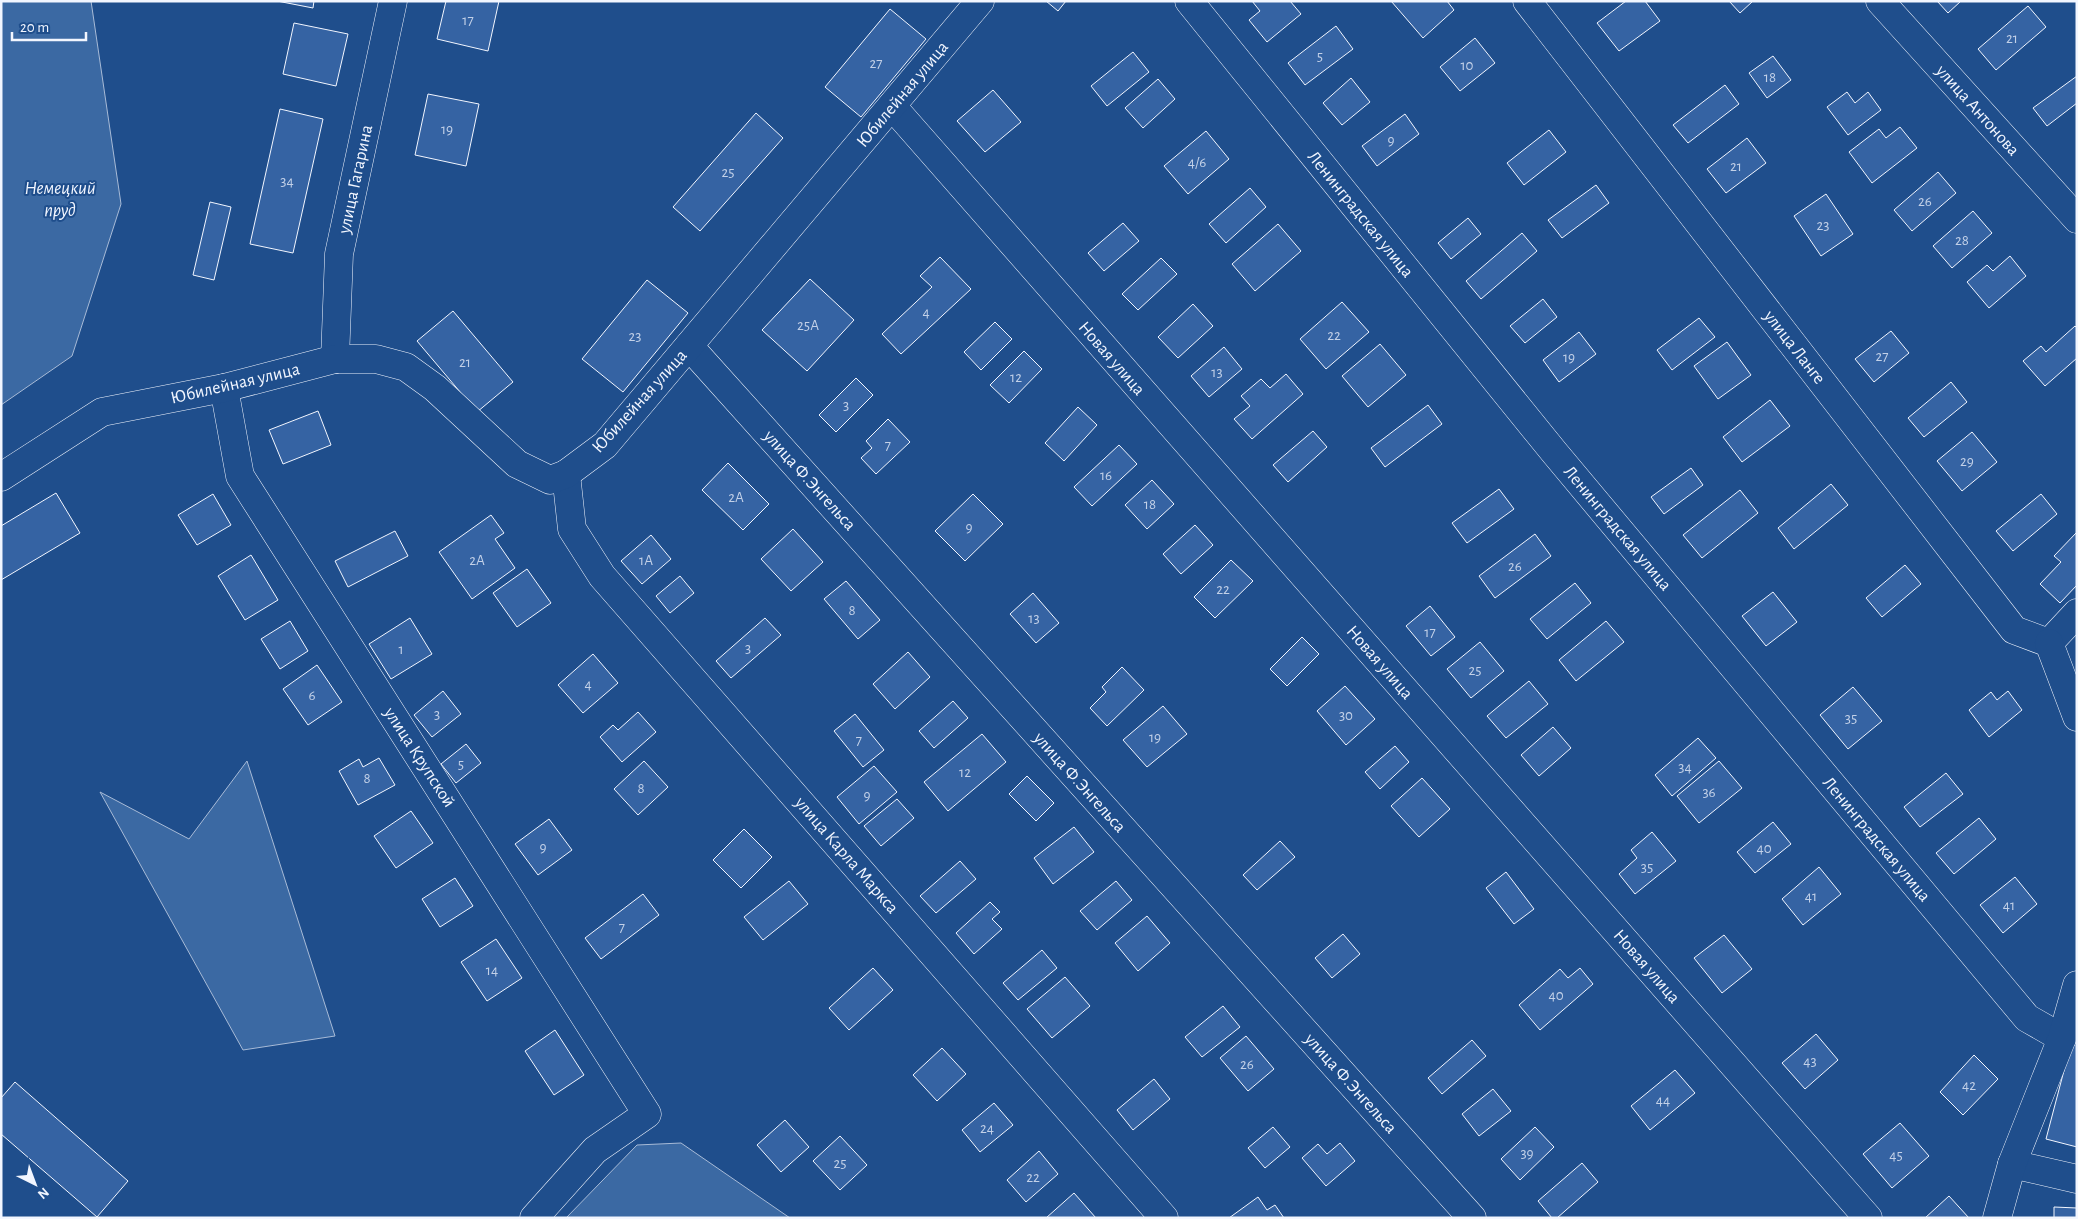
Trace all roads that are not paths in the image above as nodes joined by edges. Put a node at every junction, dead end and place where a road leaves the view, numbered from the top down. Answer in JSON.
{"nodes":[{"id":1,"x":392,"y":1,"type":"edge"},
{"id":2,"x":980,"y":1,"type":"edge"},
{"id":3,"x":1189,"y":1,"type":"edge"},
{"id":4,"x":1527,"y":1,"type":"edge"},
{"id":5,"x":1880,"y":1,"type":"edge"},
{"id":6,"x":892,"y":106,"type":"junction"},
{"id":7,"x":2077,"y":219,"type":"edge"},
{"id":8,"x":689,"y":346,"type":"junction"},
{"id":9,"x":335,"y":359,"type":"junction"},
{"id":10,"x":224,"y":388,"type":"junction"},
{"id":11,"x":566,"y":474,"type":"junction"},
{"id":12,"x":1,"y":477,"type":"edge"},
{"id":13,"x":2077,"y":613,"type":"edge"},
{"id":14,"x":2048,"y":643,"type":"junction"},
{"id":15,"x":2077,"y":717,"type":"edge"},
{"id":16,"x":2077,"y":985,"type":"edge"},
{"id":17,"x":2062,"y":1038,"type":"junction"},
{"id":18,"x":2012,"y":1164,"type":"junction"},
{"id":19,"x":2077,"y":1179,"type":"edge"},
{"id":20,"x":534,"y":1218,"type":"edge"},
{"id":21,"x":1164,"y":1218,"type":"edge"},
{"id":22,"x":1472,"y":1218,"type":"edge"},
{"id":23,"x":1868,"y":1218,"type":"edge"},
{"id":24,"x":1997,"y":1218,"type":"edge"}],
"edges":[{"from":1,"to":9,"type":"street","name":"улица Гагарина"},
{"from":2,"to":6,"type":"street","name":"Юбилейная улица"},
{"from":3,"to":17,"type":"street","name":"Ленинградская улица"},
{"from":4,"to":14,"type":"street","name":"улица Ланге"},
{"from":5,"to":7,"type":"street","name":"улица Антонова"},
{"from":6,"to":8,"type":"street","name":"Юбилейная улица"},
{"from":6,"to":23,"type":"street","name":"Новая улица"},
{"from":8,"to":11,"type":"street","name":"Юбилейная улица"},
{"from":8,"to":22,"type":"street","name":"улица Ф.Энгельса"},
{"from":9,"to":10,"type":"street","name":"Юбилейная улица"},
{"from":9,"to":11,"type":"street","name":"Юбилейная улица"},
{"from":10,"to":12,"type":"street","name":"Юбилейная улица"},
{"from":10,"to":20,"type":"street","name":"улица Крупской"},
{"from":11,"to":21,"type":"street","name":"улица Карла Маркса"},
{"from":13,"to":14,"type":"street"},
{"from":14,"to":15,"type":"street"},
{"from":16,"to":17,"type":"street"},
{"from":17,"to":18,"type":"street"},
{"from":18,"to":19,"type":"street"},
{"from":18,"to":24,"type":"street"}]}
